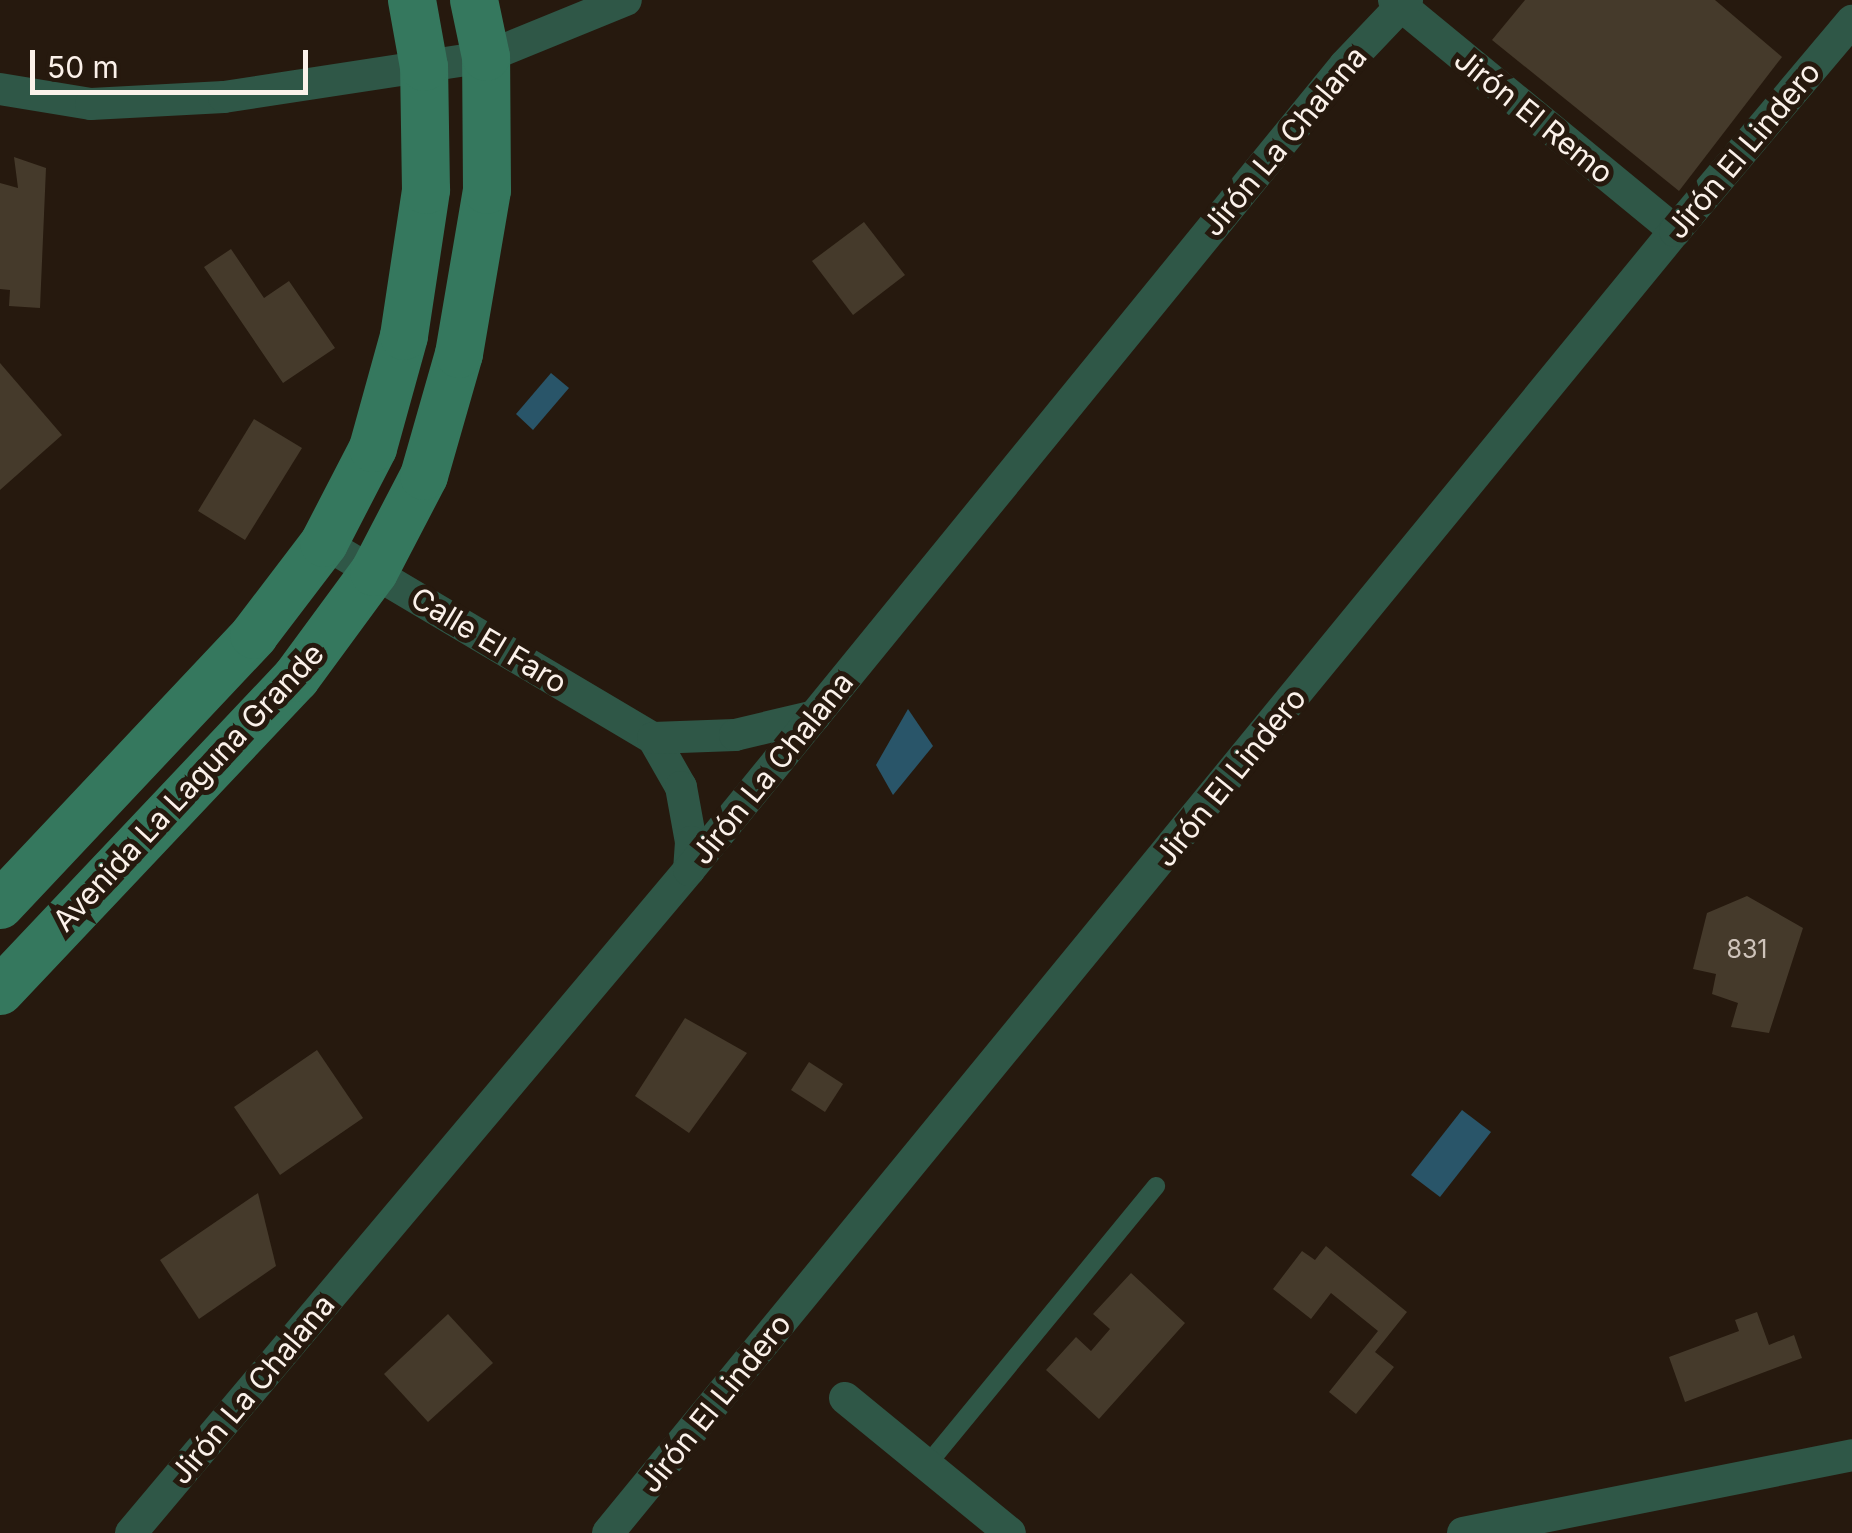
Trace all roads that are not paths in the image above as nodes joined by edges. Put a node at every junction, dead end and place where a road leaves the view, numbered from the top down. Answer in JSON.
{"nodes":[{"id":1,"x":412,"y":0,"type":"edge"},
{"id":2,"x":474,"y":0,"type":"edge"},
{"id":3,"x":626,"y":0,"type":"edge"},
{"id":4,"x":1401,"y":2,"type":"edge"},
{"id":5,"x":1852,"y":21,"type":"edge"},
{"id":6,"x":486,"y":57,"type":"junction"},
{"id":7,"x":424,"y":67,"type":"junction"},
{"id":8,"x":0,"y":89,"type":"edge"},
{"id":9,"x":1674,"y":231,"type":"junction"},
{"id":10,"x":324,"y":544,"type":"junction"},
{"id":11,"x":374,"y":572,"type":"junction"},
{"id":12,"x":815,"y":716,"type":"junction"},
{"id":13,"x":654,"y":738,"type":"junction"},
{"id":14,"x":689,"y":870,"type":"junction"},
{"id":15,"x":0,"y":905,"type":"edge"},
{"id":16,"x":0,"y":991,"type":"edge"},
{"id":17,"x":1156,"y":1186,"type":"dead end"},
{"id":18,"x":845,"y":1398,"type":"dead end"},
{"id":19,"x":1852,"y":1454,"type":"edge"},
{"id":20,"x":928,"y":1465,"type":"junction"},
{"id":21,"x":131,"y":1533,"type":"edge"},
{"id":22,"x":608,"y":1533,"type":"edge"},
{"id":23,"x":1010,"y":1533,"type":"edge"},
{"id":24,"x":1463,"y":1533,"type":"edge"}],
"edges":[{"from":1,"to":7,"type":"street","name":"Avenida La Laguna Grande"},
{"from":2,"to":6,"type":"street","name":"Avenida La Laguna Grande"},
{"from":3,"to":6,"type":"street"},
{"from":4,"to":9,"type":"street","name":"Jirón El Remo"},
{"from":4,"to":12,"type":"street","name":"Jirón La Chalana"},
{"from":5,"to":9,"type":"street","name":"Jirón El Lindero"},
{"from":6,"to":7,"type":"street"},
{"from":6,"to":11,"type":"street","name":"Avenida La Laguna Grande"},
{"from":7,"to":8,"type":"street"},
{"from":7,"to":10,"type":"street","name":"Avenida La Laguna Grande"},
{"from":9,"to":22,"type":"street","name":"Jirón El Lindero"},
{"from":10,"to":11,"type":"street","name":"Calle El Faro"},
{"from":10,"to":15,"type":"street","name":"Avenida La Laguna Grande"},
{"from":11,"to":13,"type":"street","name":"Calle El Faro"},
{"from":11,"to":16,"type":"street","name":"Avenida La Laguna Grande"},
{"from":12,"to":13,"type":"street"},
{"from":12,"to":14,"type":"street","name":"Jirón La Chalana"},
{"from":13,"to":14,"type":"street"},
{"from":14,"to":21,"type":"street","name":"Jirón La Chalana"},
{"from":17,"to":20,"type":"lane"},
{"from":18,"to":20,"type":"street"},
{"from":19,"to":24,"type":"street"},
{"from":20,"to":23,"type":"street"}]}
